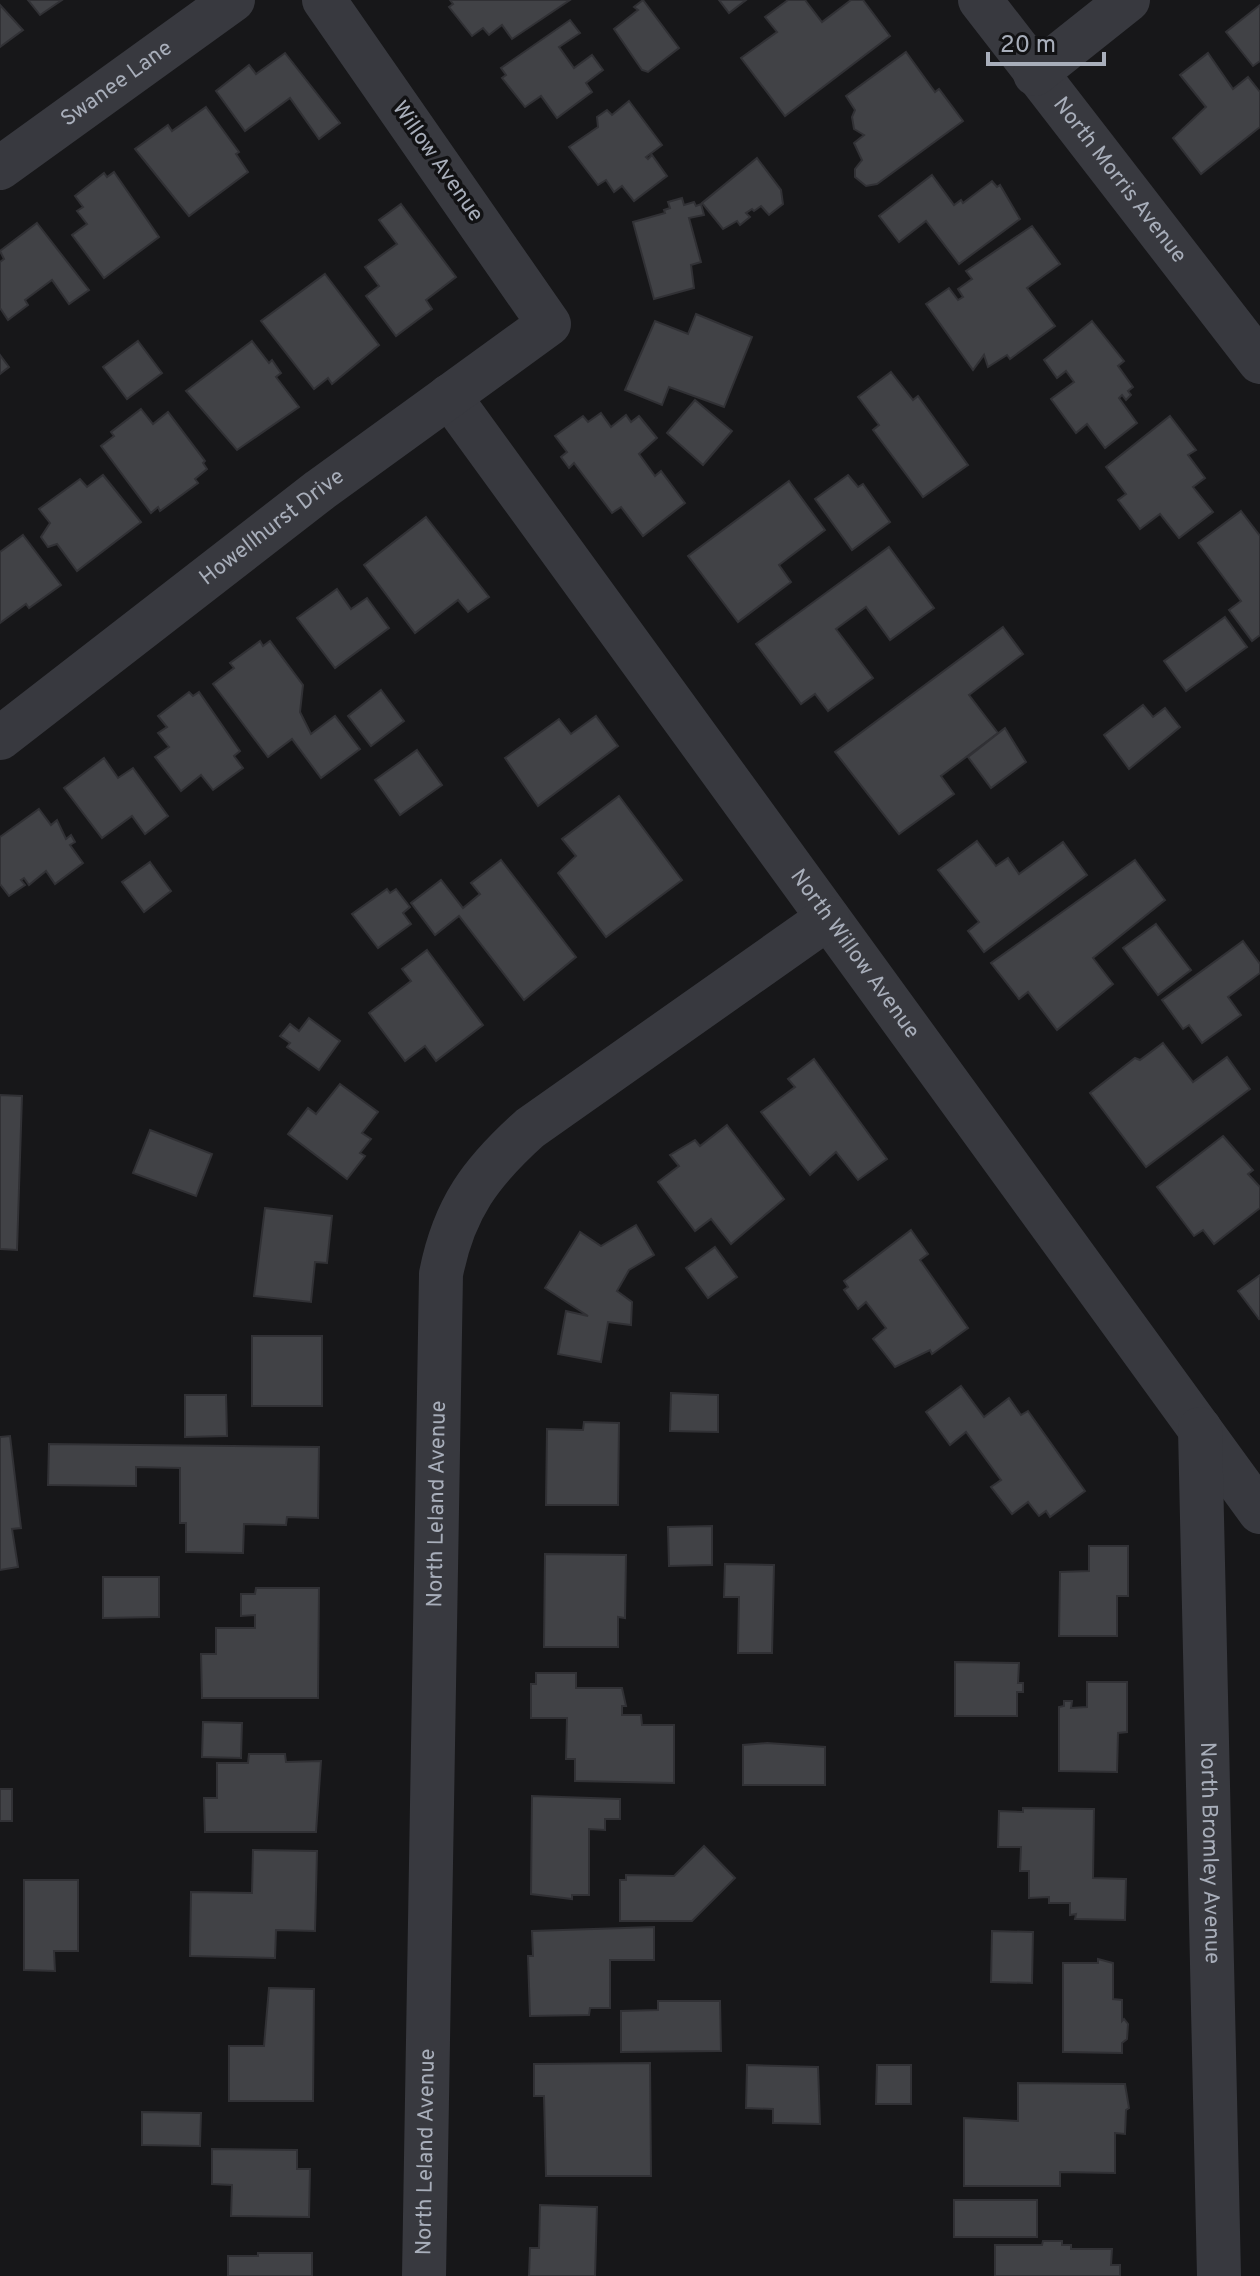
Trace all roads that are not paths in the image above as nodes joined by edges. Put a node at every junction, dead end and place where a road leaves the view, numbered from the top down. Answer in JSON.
{"nodes":[{"id":1,"x":233,"y":0,"type":"edge"},
{"id":2,"x":324,"y":0,"type":"edge"},
{"id":3,"x":980,"y":0,"type":"edge"},
{"id":4,"x":1128,"y":0,"type":"edge"},
{"id":5,"x":1035,"y":74,"type":"junction"},
{"id":6,"x":0,"y":168,"type":"edge"},
{"id":7,"x":549,"y":324,"type":"joint"},
{"id":8,"x":1260,"y":362,"type":"edge"},
{"id":9,"x":449,"y":396,"type":"junction"},
{"id":10,"x":0,"y":738,"type":"edge"},
{"id":11,"x":828,"y":918,"type":"junction"},
{"id":12,"x":1200,"y":1429,"type":"junction"},
{"id":13,"x":1260,"y":1512,"type":"edge"},
{"id":14,"x":424,"y":2276,"type":"edge"},
{"id":15,"x":1219,"y":2276,"type":"edge"}],
"edges":[{"from":1,"to":6,"type":"street","name":"Swanee Lane"},
{"from":2,"to":7,"type":"street","name":"Willow Avenue"},
{"from":3,"to":5,"type":"street","name":"North Morris Avenue"},
{"from":4,"to":5,"type":"street"},
{"from":5,"to":8,"type":"street","name":"North Morris Avenue"},
{"from":7,"to":9,"type":"street","name":"Howellhurst Drive"},
{"from":9,"to":10,"type":"street","name":"Howellhurst Drive"},
{"from":9,"to":11,"type":"street","name":"North Willow Avenue"},
{"from":11,"to":12,"type":"street","name":"North Willow Avenue"},
{"from":11,"to":14,"type":"street","name":"North Leland Avenue"},
{"from":12,"to":13,"type":"street","name":"North Willow Avenue"},
{"from":12,"to":15,"type":"street","name":"North Bromley Avenue"}]}
